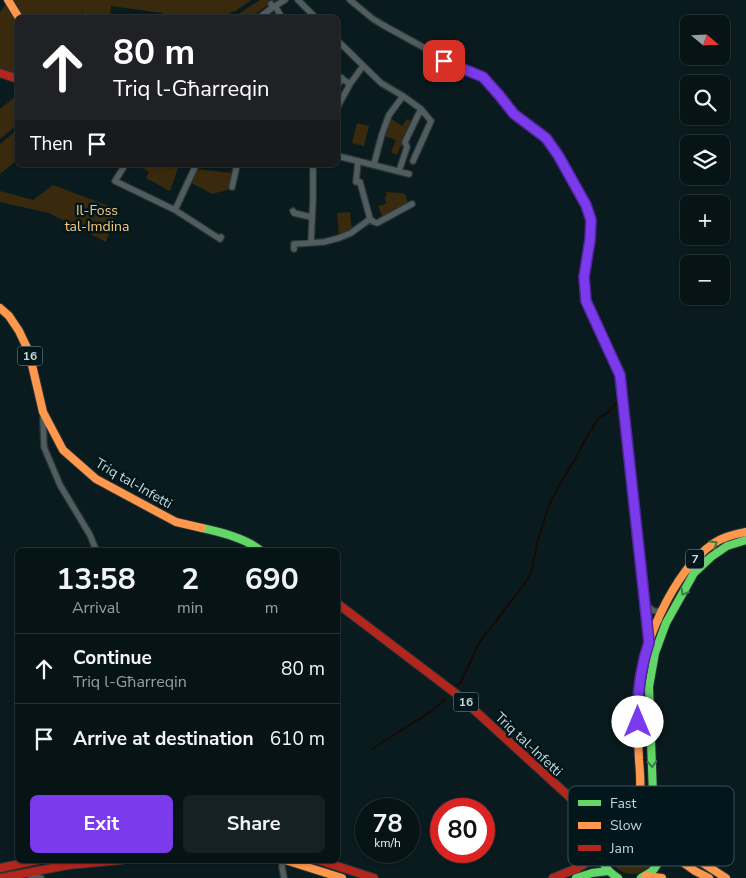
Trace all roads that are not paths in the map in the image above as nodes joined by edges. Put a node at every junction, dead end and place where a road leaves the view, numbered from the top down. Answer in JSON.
{"nodes":[{"id":1,"x":3,"y":0,"type":"edge"},
{"id":2,"x":8,"y":0,"type":"edge"},
{"id":3,"x":285,"y":0,"type":"edge"},
{"id":4,"x":296,"y":0,"type":"edge"},
{"id":5,"x":350,"y":0,"type":"edge"},
{"id":6,"x":0,"y":4,"type":"edge"},
{"id":7,"x":273,"y":6,"type":"junction"},
{"id":8,"x":17,"y":15,"type":"edge"},
{"id":9,"x":262,"y":15,"type":"edge"},
{"id":10,"x":280,"y":15,"type":"edge"},
{"id":11,"x":313,"y":15,"type":"edge"},
{"id":12,"x":340,"y":43,"type":"edge"},
{"id":13,"x":363,"y":66,"type":"junction"},
{"id":14,"x":0,"y":73,"type":"edge"},
{"id":15,"x":340,"y":77,"type":"edge"},
{"id":16,"x":15,"y":78,"type":"edge"},
{"id":17,"x":350,"y":84,"type":"junction"},
{"id":18,"x":403,"y":96,"type":"junction"},
{"id":19,"x":340,"y":102,"type":"edge"},
{"id":20,"x":421,"y":109,"type":"junction"},
{"id":21,"x":340,"y":156,"type":"edge"},
{"id":22,"x":358,"y":161,"type":"junction"},
{"id":23,"x":413,"y":161,"type":"dead end"},
{"id":24,"x":374,"y":164,"type":"junction"},
{"id":25,"x":124,"y":167,"type":"edge"},
{"id":26,"x":195,"y":167,"type":"edge"},
{"id":27,"x":237,"y":167,"type":"edge"},
{"id":28,"x":312,"y":167,"type":"edge"},
{"id":29,"x":399,"y":171,"type":"junction"},
{"id":30,"x":409,"y":174,"type":"dead end"},
{"id":31,"x":232,"y":188,"type":"dead end"},
{"id":32,"x":412,"y":204,"type":"dead end"},
{"id":33,"x":175,"y":210,"type":"junction"},
{"id":34,"x":293,"y":211,"type":"dead end"},
{"id":35,"x":312,"y":216,"type":"junction"},
{"id":36,"x":370,"y":219,"type":"junction"},
{"id":37,"x":221,"y":237,"type":"dead end"},
{"id":38,"x":311,"y":242,"type":"junction"},
{"id":39,"x":294,"y":249,"type":"dead end"},
{"id":40,"x":0,"y":308,"type":"edge"},
{"id":41,"x":43,"y":412,"type":"junction"},
{"id":42,"x":746,"y":532,"type":"edge"},
{"id":43,"x":746,"y":540,"type":"edge"},
{"id":44,"x":95,"y":548,"type":"edge"},
{"id":45,"x":258,"y":548,"type":"edge"},
{"id":46,"x":644,"y":602,"type":"junction"},
{"id":47,"x":340,"y":606,"type":"edge"},
{"id":48,"x":663,"y":609,"type":"junction"},
{"id":49,"x":649,"y":642,"type":"junction"},
{"id":50,"x":653,"y":783,"type":"junction"},
{"id":51,"x":640,"y":786,"type":"edge"},
{"id":52,"x":653,"y":786,"type":"edge"},
{"id":53,"x":654,"y":786,"type":"edge"},
{"id":54,"x":568,"y":796,"type":"edge"},
{"id":55,"x":24,"y":863,"type":"edge"},
{"id":56,"x":89,"y":863,"type":"edge"},
{"id":57,"x":283,"y":863,"type":"edge"},
{"id":58,"x":294,"y":863,"type":"edge"},
{"id":59,"x":327,"y":863,"type":"edge"},
{"id":60,"x":581,"y":866,"type":"edge"},
{"id":61,"x":655,"y":866,"type":"edge"},
{"id":62,"x":688,"y":866,"type":"edge"},
{"id":63,"x":707,"y":866,"type":"edge"},
{"id":64,"x":0,"y":868,"type":"edge"},
{"id":65,"x":21,"y":873,"type":"junction"},
{"id":66,"x":613,"y":875,"type":"edge"},
{"id":67,"x":643,"y":877,"type":"edge"},
{"id":68,"x":0,"y":878,"type":"edge"},
{"id":69,"x":41,"y":878,"type":"edge"},
{"id":70,"x":284,"y":878,"type":"edge"},
{"id":71,"x":342,"y":878,"type":"edge"},
{"id":72,"x":374,"y":878,"type":"edge"},
{"id":73,"x":553,"y":878,"type":"edge"},
{"id":74,"x":576,"y":878,"type":"edge"},
{"id":75,"x":662,"y":878,"type":"edge"},
{"id":76,"x":709,"y":878,"type":"edge"},
{"id":77,"x":726,"y":878,"type":"edge"}],
"edges":[{"from":1,"to":6,"type":"main road"},
{"from":2,"to":8,"type":"main road"},
{"from":3,"to":7,"type":"street"},
{"from":4,"to":11,"type":"street"},
{"from":5,"to":46,"type":"street"},
{"from":7,"to":9,"type":"street"},
{"from":7,"to":10,"type":"street"},
{"from":12,"to":13,"type":"street"},
{"from":13,"to":17,"type":"street"},
{"from":13,"to":18,"type":"street"},
{"from":14,"to":16,"type":"main road"},
{"from":15,"to":17,"type":"street"},
{"from":17,"to":19,"type":"street"},
{"from":18,"to":20,"type":"street"},
{"from":18,"to":24,"type":"street"},
{"from":20,"to":23,"type":"street"},
{"from":20,"to":29,"type":"street"},
{"from":21,"to":22,"type":"street"},
{"from":22,"to":24,"type":"street"},
{"from":22,"to":36,"type":"street"},
{"from":24,"to":29,"type":"street"},
{"from":25,"to":33,"type":"street"},
{"from":26,"to":33,"type":"street"},
{"from":27,"to":31,"type":"street"},
{"from":28,"to":35,"type":"street"},
{"from":29,"to":30,"type":"street"},
{"from":32,"to":36,"type":"street"},
{"from":33,"to":37,"type":"street"},
{"from":34,"to":35,"type":"street"},
{"from":35,"to":38,"type":"street"},
{"from":36,"to":38,"type":"street"},
{"from":38,"to":39,"type":"street"},
{"from":40,"to":41,"type":"main road","name":"Triq tal-Infetti","number":"16"},
{"from":41,"to":44,"type":"street"},
{"from":41,"to":45,"type":"main road","name":"Triq tal-Infetti","number":"16"},
{"from":48,"to":42,"type":"main road","number":"7","one_way":true},
{"from":43,"to":50,"type":"main road","number":"7","one_way":true},
{"from":46,"to":48,"type":"street"},
{"from":46,"to":49,"type":"street"},
{"from":47,"to":54,"type":"main road","name":"Triq tal-Infetti","number":"16"},
{"from":48,"to":49,"type":"main road","number":"7"},
{"from":49,"to":51,"type":"main road","number":"7"},
{"from":50,"to":52,"type":"main road","number":"7"},
{"from":50,"to":53,"type":"main road"},
{"from":55,"to":64,"type":"main road"},
{"from":56,"to":65,"type":"main road"},
{"from":57,"to":70,"type":"street"},
{"from":58,"to":71,"type":"main road"},
{"from":59,"to":72,"type":"main road"},
{"from":60,"to":73,"type":"main road","number":"7"},
{"from":61,"to":67,"type":"main road"},
{"from":62,"to":76,"type":"main road"},
{"from":63,"to":77,"type":"main road"},
{"from":65,"to":68,"type":"main road"},
{"from":65,"to":69,"type":"street"},
{"from":66,"to":74,"type":"main road"},
{"from":67,"to":75,"type":"main road"}]}
